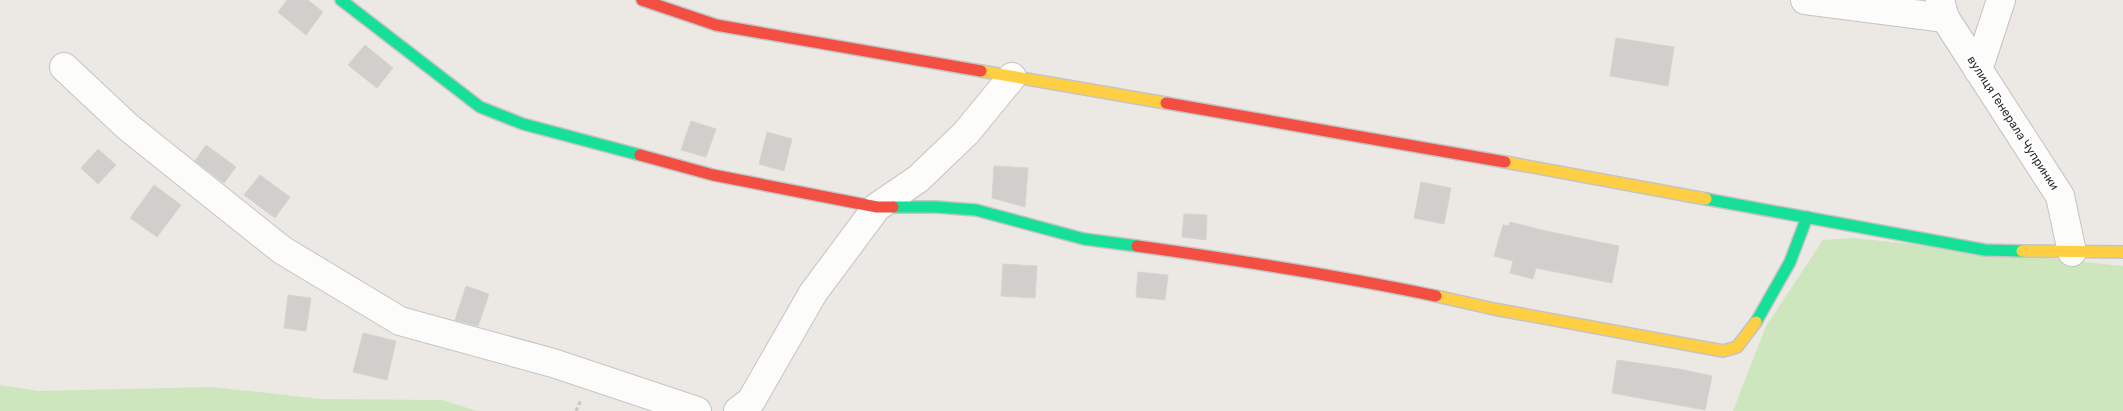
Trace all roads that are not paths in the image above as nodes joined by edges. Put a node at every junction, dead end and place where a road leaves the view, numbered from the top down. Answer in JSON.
{"nodes":[{"id":1,"x":341,"y":0,"type":"edge"},
{"id":2,"x":642,"y":0,"type":"edge"},
{"id":3,"x":1805,"y":0,"type":"edge"},
{"id":4,"x":2000,"y":0,"type":"edge"},
{"id":5,"x":1942,"y":9,"type":"edge"},
{"id":6,"x":64,"y":67,"type":"dead end"},
{"id":7,"x":1978,"y":70,"type":"junction"},
{"id":8,"x":1012,"y":77,"type":"junction"},
{"id":9,"x":877,"y":207,"type":"junction"},
{"id":10,"x":1806,"y":217,"type":"junction"},
{"id":11,"x":2072,"y":252,"type":"junction"},
{"id":12,"x":2123,"y":252,"type":"edge"},
{"id":13,"x":697,"y":411,"type":"edge"},
{"id":14,"x":738,"y":411,"type":"edge"}],
"edges":[{"from":1,"to":9,"type":"street"},
{"from":2,"to":8,"type":"street"},
{"from":3,"to":5,"type":"street"},
{"from":4,"to":7,"type":"street"},
{"from":5,"to":7,"type":"street","name":"вулиця Генерала Чупринки"},
{"from":6,"to":13,"type":"street"},
{"from":7,"to":11,"type":"street","name":"вулиця Генерала Чупринки"},
{"from":8,"to":9,"type":"street"},
{"from":8,"to":10,"type":"street"},
{"from":9,"to":10,"type":"street"},
{"from":9,"to":14,"type":"street"},
{"from":10,"to":11,"type":"street"},
{"from":11,"to":12,"type":"street"}]}
